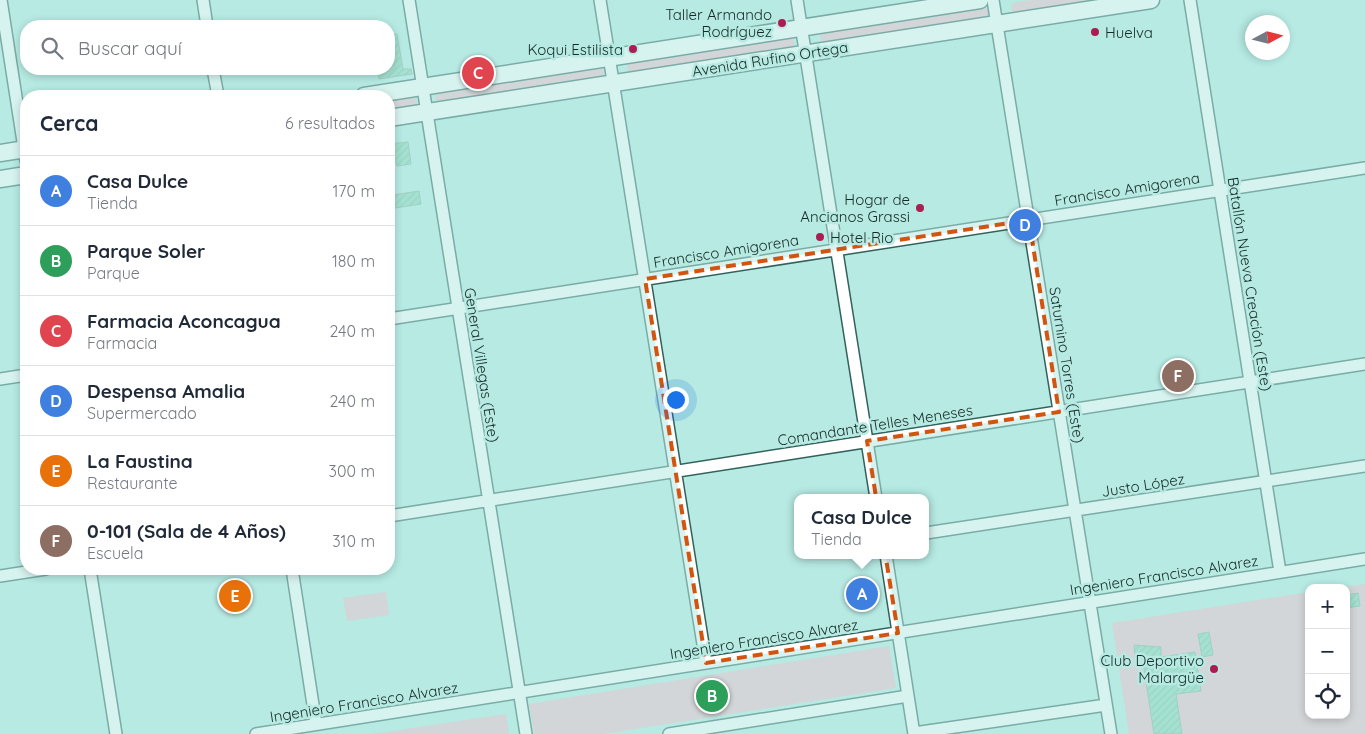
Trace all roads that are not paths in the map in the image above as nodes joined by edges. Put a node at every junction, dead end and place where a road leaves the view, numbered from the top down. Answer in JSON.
{"nodes":[{"id":1,"x":1,"y":0,"type":"edge"},
{"id":2,"x":202,"y":0,"type":"edge"},
{"id":3,"x":409,"y":0,"type":"edge"},
{"id":4,"x":600,"y":0,"type":"edge"},
{"id":5,"x":797,"y":0,"type":"edge"},
{"id":6,"x":980,"y":0,"type":"edge"},
{"id":7,"x":993,"y":0,"type":"edge"},
{"id":8,"x":1151,"y":0,"type":"edge"},
{"id":9,"x":1190,"y":0,"type":"edge"},
{"id":10,"x":206,"y":20,"type":"edge"},
{"id":11,"x":997,"y":24,"type":"junction"},
{"id":12,"x":802,"y":28,"type":"junction"},
{"id":13,"x":806,"y":54,"type":"junction"},
{"id":14,"x":610,"y":58,"type":"junction"},
{"id":15,"x":214,"y":75,"type":"edge"},
{"id":16,"x":614,"y":84,"type":"junction"},
{"id":17,"x":422,"y":87,"type":"junction"},
{"id":18,"x":217,"y":90,"type":"edge"},
{"id":19,"x":395,"y":91,"type":"edge"},
{"id":20,"x":426,"y":113,"type":"junction"},
{"id":21,"x":20,"y":116,"type":"edge"},
{"id":22,"x":395,"y":117,"type":"edge"},
{"id":23,"x":0,"y":153,"type":"edge"},
{"id":24,"x":20,"y":153,"type":"edge"},
{"id":25,"x":1365,"y":168,"type":"edge"},
{"id":26,"x":20,"y":176,"type":"edge"},
{"id":27,"x":0,"y":179,"type":"edge"},
{"id":28,"x":1220,"y":190,"type":"junction"},
{"id":29,"x":1028,"y":220,"type":"junction"},
{"id":30,"x":837,"y":249,"type":"junction"},
{"id":31,"x":645,"y":279,"type":"junction"},
{"id":32,"x":458,"y":308,"type":"junction"},
{"id":33,"x":395,"y":318,"type":"edge"},
{"id":34,"x":1365,"y":364,"type":"edge"},
{"id":35,"x":20,"y":376,"type":"edge"},
{"id":36,"x":0,"y":379,"type":"edge"},
{"id":37,"x":1250,"y":382,"type":"junction"},
{"id":38,"x":1059,"y":412,"type":"junction"},
{"id":39,"x":868,"y":442,"type":"junction"},
{"id":40,"x":1365,"y":466,"type":"edge"},
{"id":41,"x":675,"y":471,"type":"junction"},
{"id":42,"x":1266,"y":481,"type":"junction"},
{"id":43,"x":875,"y":494,"type":"edge"},
{"id":44,"x":488,"y":500,"type":"junction"},
{"id":45,"x":1075,"y":510,"type":"junction"},
{"id":46,"x":395,"y":515,"type":"edge"},
{"id":47,"x":929,"y":533,"type":"edge"},
{"id":48,"x":887,"y":559,"type":"edge"},
{"id":49,"x":1365,"y":559,"type":"edge"},
{"id":50,"x":1280,"y":572,"type":"junction"},
{"id":51,"x":20,"y":573,"type":"edge"},
{"id":52,"x":91,"y":575,"type":"edge"},
{"id":53,"x":293,"y":575,"type":"edge"},
{"id":54,"x":0,"y":576,"type":"edge"},
{"id":55,"x":1090,"y":602,"type":"junction"},
{"id":56,"x":898,"y":633,"type":"junction"},
{"id":57,"x":706,"y":663,"type":"junction"},
{"id":58,"x":519,"y":693,"type":"junction"},
{"id":59,"x":908,"y":696,"type":"junction"},
{"id":60,"x":1106,"y":704,"type":"junction"},
{"id":61,"x":316,"y":724,"type":"junction"},
{"id":62,"x":116,"y":734,"type":"edge"},
{"id":63,"x":256,"y":734,"type":"edge"},
{"id":64,"x":526,"y":734,"type":"edge"},
{"id":65,"x":669,"y":734,"type":"edge"},
{"id":66,"x":914,"y":734,"type":"edge"},
{"id":67,"x":1111,"y":734,"type":"edge"}],
"edges":[{"from":1,"to":21,"type":"street"},
{"from":2,"to":10,"type":"street"},
{"from":3,"to":17,"type":"street","name":"General Villegas (Este)"},
{"from":4,"to":14,"type":"street"},
{"from":5,"to":12,"type":"street"},
{"from":6,"to":12,"type":"main road","name":"Avenida Rufino Ortega"},
{"from":7,"to":11,"type":"street","name":"Saturnino Torres (Este)"},
{"from":8,"to":11,"type":"main road","name":"Avenida Rufino Ortega"},
{"from":9,"to":28,"type":"street","name":"Batallón Nueva Creación (Este)"},
{"from":11,"to":13,"type":"main road","name":"Avenida Rufino Ortega"},
{"from":11,"to":29,"type":"street","name":"Saturnino Torres (Este)"},
{"from":12,"to":13,"type":"street"},
{"from":12,"to":14,"type":"main road","name":"Avenida Rufino Ortega"},
{"from":13,"to":16,"type":"main road","name":"Avenida Rufino Ortega"},
{"from":13,"to":30,"type":"street"},
{"from":14,"to":16,"type":"street"},
{"from":14,"to":17,"type":"main road","name":"Avenida Rufino Ortega"},
{"from":15,"to":18,"type":"street"},
{"from":16,"to":20,"type":"main road","name":"Avenida Rufino Ortega"},
{"from":16,"to":31,"type":"street"},
{"from":17,"to":19,"type":"main road","name":"Avenida Rufino Ortega"},
{"from":17,"to":20,"type":"street","name":"General Villegas (Este)"},
{"from":20,"to":22,"type":"main road","name":"Avenida Rufino Ortega"},
{"from":20,"to":32,"type":"street","name":"General Villegas (Este)"},
{"from":23,"to":24,"type":"main road"},
{"from":25,"to":28,"type":"street","name":"Francisco Amigorena"},
{"from":26,"to":27,"type":"main road"},
{"from":28,"to":29,"type":"street","name":"Francisco Amigorena"},
{"from":28,"to":37,"type":"street","name":"Batallón Nueva Creación (Este)"},
{"from":29,"to":30,"type":"street","name":"Francisco Amigorena"},
{"from":29,"to":38,"type":"street","name":"Saturnino Torres (Este)"},
{"from":30,"to":31,"type":"street","name":"Francisco Amigorena"},
{"from":30,"to":39,"type":"street"},
{"from":31,"to":32,"type":"street","name":"Francisco Amigorena"},
{"from":31,"to":41,"type":"street"},
{"from":32,"to":33,"type":"street","name":"Francisco Amigorena"},
{"from":32,"to":44,"type":"street","name":"General Villegas (Este)"},
{"from":34,"to":37,"type":"street","name":"Comandante Telles Meneses"},
{"from":35,"to":36,"type":"street"},
{"from":37,"to":38,"type":"street","name":"Comandante Telles Meneses"},
{"from":37,"to":42,"type":"street","name":"Batallón Nueva Creación (Este)"},
{"from":38,"to":39,"type":"street","name":"Comandante Telles Meneses"},
{"from":38,"to":45,"type":"street","name":"Saturnino Torres (Este)"},
{"from":39,"to":41,"type":"street","name":"Comandante Telles Meneses"},
{"from":39,"to":43,"type":"street"},
{"from":40,"to":42,"type":"street","name":"Justo López"},
{"from":41,"to":44,"type":"street","name":"Comandante Telles Meneses"},
{"from":41,"to":57,"type":"street"},
{"from":42,"to":45,"type":"street","name":"Justo López"},
{"from":42,"to":50,"type":"street","name":"Batallón Nueva Creación (Este)"},
{"from":44,"to":46,"type":"street","name":"Comandante Telles Meneses"},
{"from":44,"to":58,"type":"street","name":"General Villegas (Este)"},
{"from":45,"to":47,"type":"street","name":"Justo López"},
{"from":45,"to":55,"type":"street","name":"Saturnino Torres (Este)"},
{"from":48,"to":56,"type":"street"},
{"from":49,"to":50,"type":"street","name":"Ingeniero Francisco Alvarez"},
{"from":50,"to":55,"type":"street","name":"Ingeniero Francisco Alvarez"},
{"from":51,"to":54,"type":"street"},
{"from":52,"to":62,"type":"street"},
{"from":53,"to":61,"type":"street"},
{"from":55,"to":56,"type":"street","name":"Ingeniero Francisco Alvarez"},
{"from":55,"to":60,"type":"street","name":"Saturnino Torres (Este)"},
{"from":56,"to":57,"type":"street","name":"Ingeniero Francisco Alvarez"},
{"from":56,"to":59,"type":"street"},
{"from":57,"to":58,"type":"street","name":"Ingeniero Francisco Alvarez"},
{"from":58,"to":61,"type":"street","name":"Ingeniero Francisco Alvarez"},
{"from":58,"to":64,"type":"street","name":"General Villegas (Este)"},
{"from":59,"to":65,"type":"street"},
{"from":59,"to":66,"type":"street"},
{"from":60,"to":66,"type":"street"},
{"from":60,"to":67,"type":"street","name":"Saturnino Torres (Este)"},
{"from":61,"to":63,"type":"street","name":"Ingeniero Francisco Alvarez"}]}
